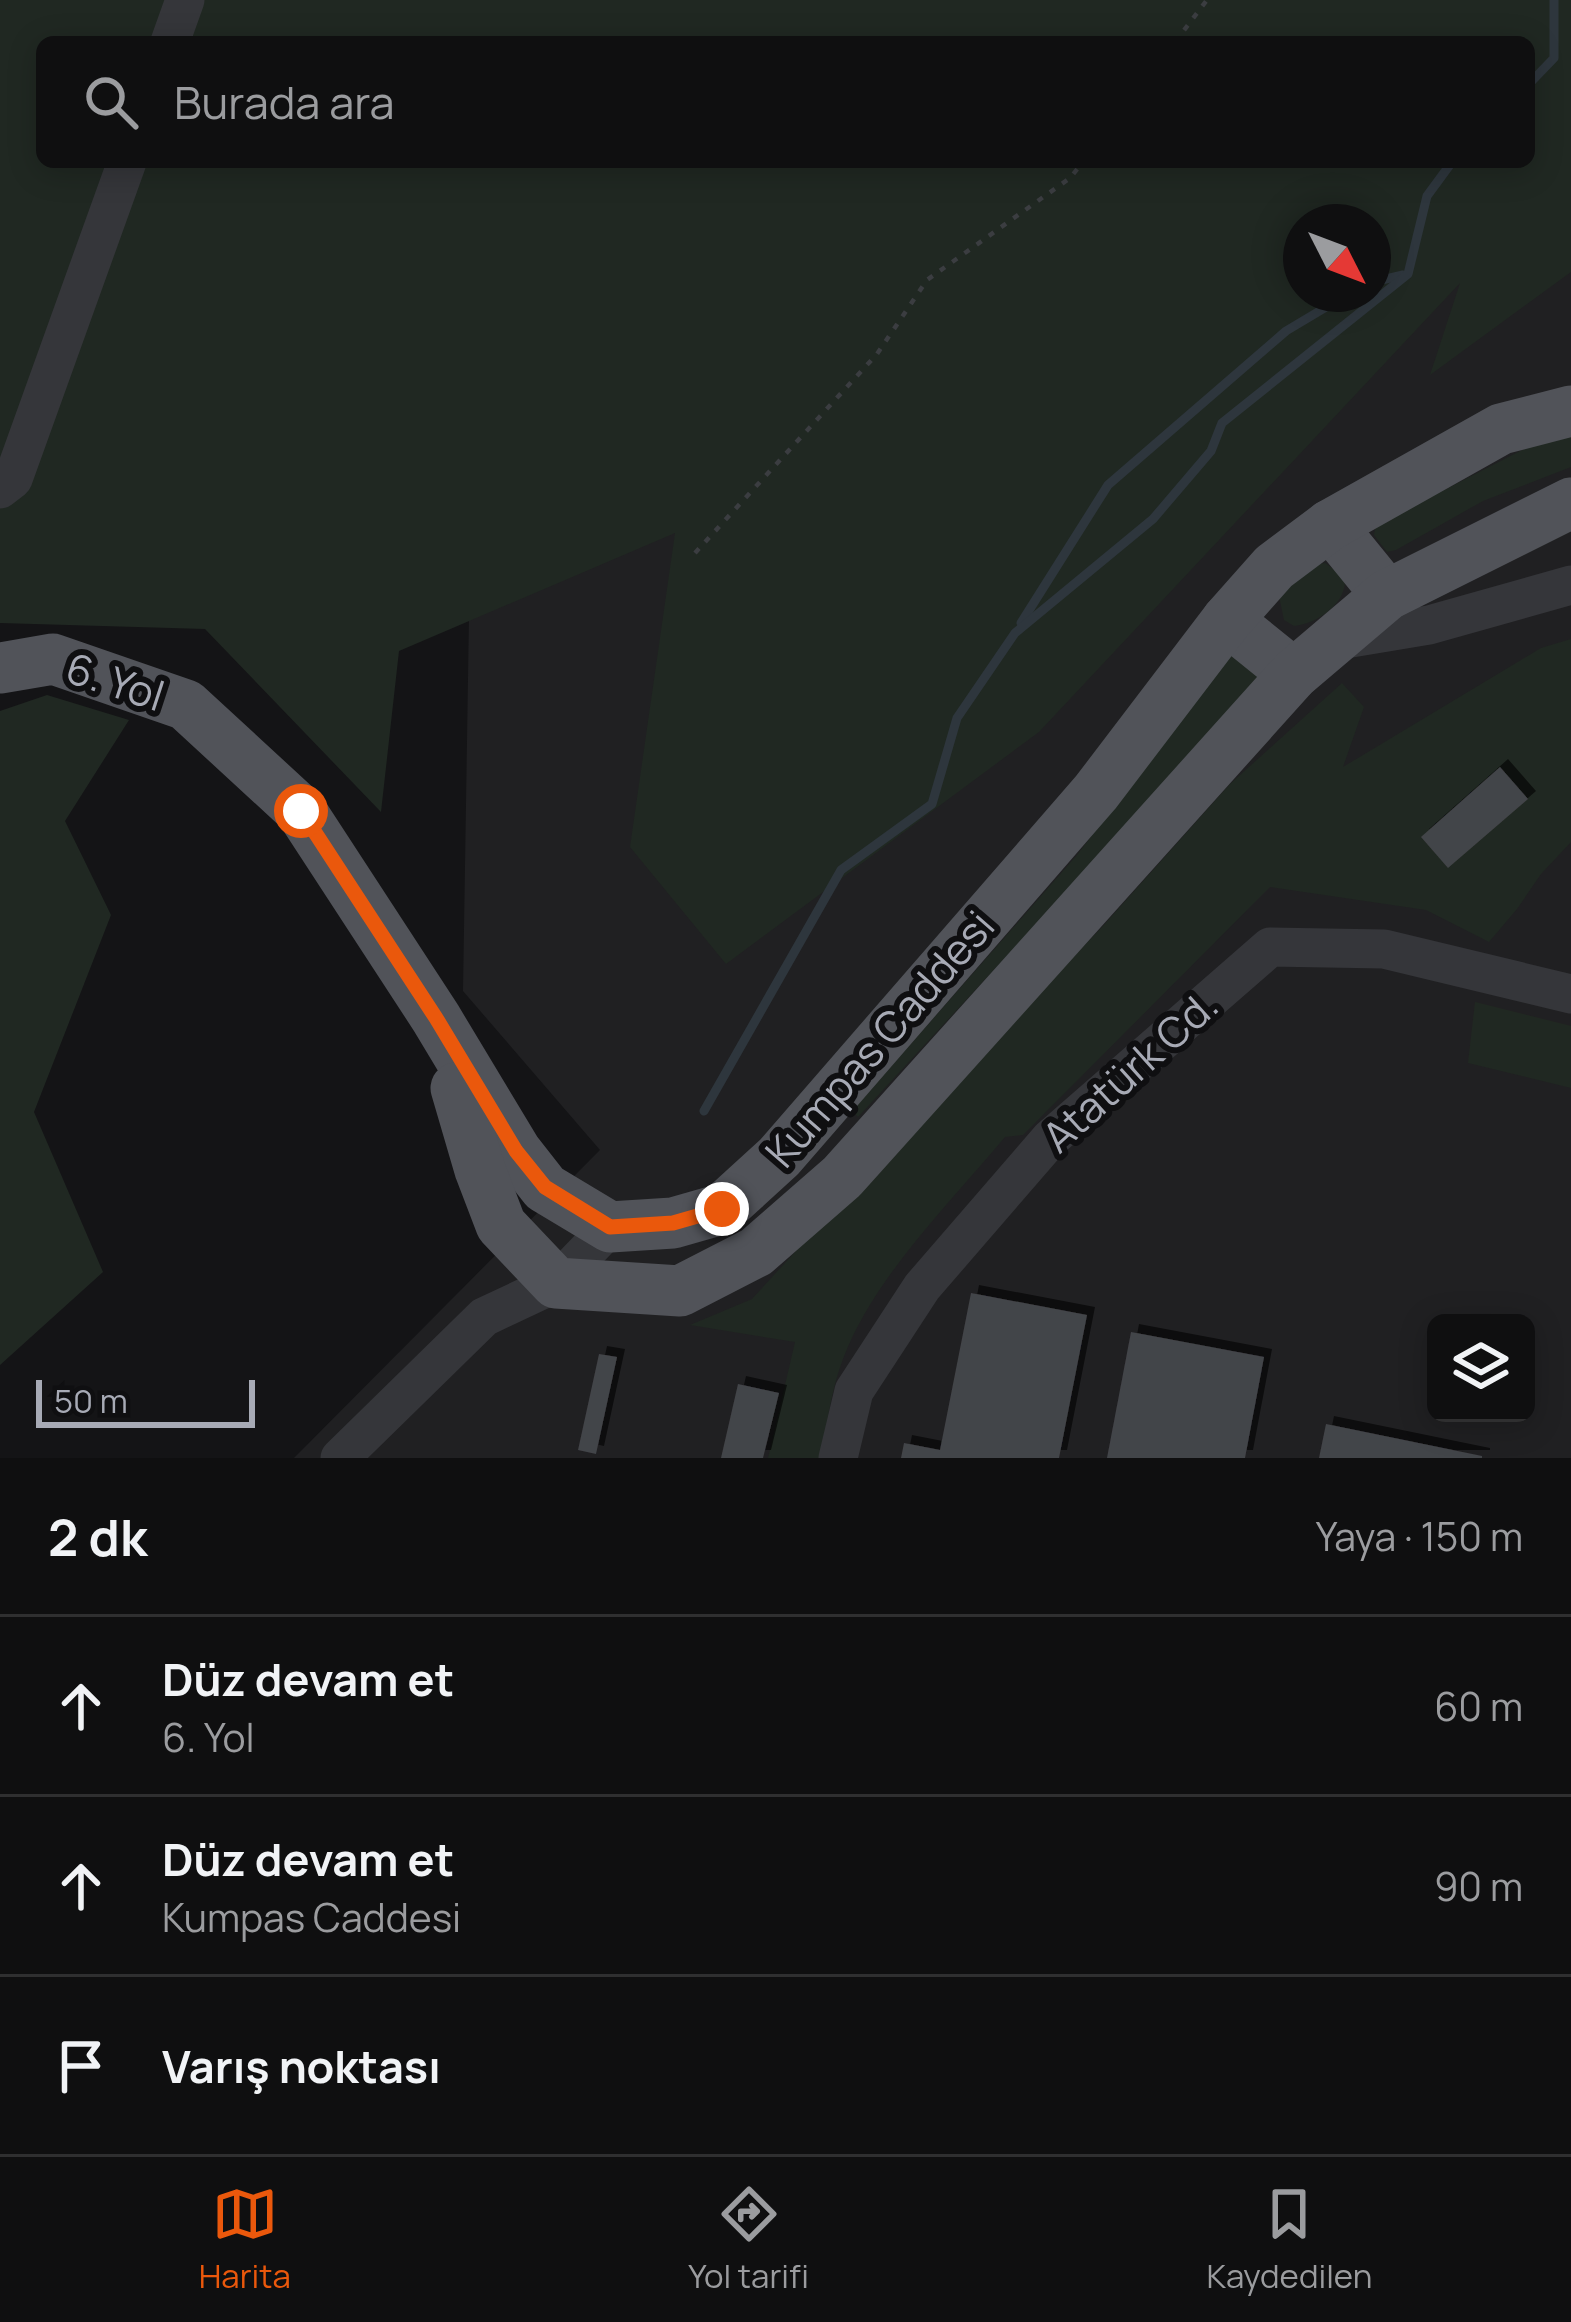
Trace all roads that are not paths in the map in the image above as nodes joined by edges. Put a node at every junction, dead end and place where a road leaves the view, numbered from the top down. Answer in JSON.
{"nodes":[{"id":1,"x":185,"y":0,"type":"edge"},
{"id":2,"x":172,"y":36,"type":"edge"},
{"id":3,"x":125,"y":168,"type":"edge"},
{"id":4,"x":1571,"y":411,"type":"edge"},
{"id":5,"x":0,"y":489,"type":"edge"},
{"id":6,"x":1571,"y":503,"type":"edge"},
{"id":7,"x":1330,"y":525,"type":"junction"},
{"id":8,"x":1571,"y":585,"type":"edge"},
{"id":9,"x":1387,"y":596,"type":"junction"},
{"id":10,"x":1227,"y":620,"type":"junction"},
{"id":11,"x":1429,"y":625,"type":"junction"},
{"id":12,"x":1333,"y":641,"type":"junction"},
{"id":13,"x":0,"y":668,"type":"edge"},
{"id":14,"x":1294,"y":674,"type":"junction"},
{"id":15,"x":1571,"y":994,"type":"edge"},
{"id":16,"x":436,"y":1018,"type":"junction"},
{"id":17,"x":610,"y":1227,"type":"junction"},
{"id":18,"x":556,"y":1283,"type":"junction"},
{"id":19,"x":340,"y":1458,"type":"edge"},
{"id":20,"x":838,"y":1458,"type":"edge"}],
"edges":[{"from":1,"to":2,"type":"street"},
{"from":3,"to":5,"type":"street"},
{"from":4,"to":7,"type":"main road","name":"Kumpas Caddesi"},
{"from":6,"to":9,"type":"main road","name":"Kumpas Caddesi"},
{"from":7,"to":9,"type":"main road"},
{"from":7,"to":10,"type":"main road","name":"Kumpas Caddesi"},
{"from":8,"to":11,"type":"street"},
{"from":9,"to":11,"type":"street"},
{"from":9,"to":12,"type":"main road","name":"Kumpas Caddesi"},
{"from":10,"to":14,"type":"main road"},
{"from":10,"to":17,"type":"main road","name":"Kumpas Caddesi"},
{"from":11,"to":12,"type":"street"},
{"from":12,"to":14,"type":"main road","name":"Kumpas Caddesi"},
{"from":13,"to":16,"type":"main road","name":"6. Yol"},
{"from":14,"to":18,"type":"main road","name":"Kumpas Caddesi"},
{"from":15,"to":20,"type":"street","name":"Atatürk Cd."},
{"from":16,"to":17,"type":"main road"},
{"from":16,"to":18,"type":"main road"},
{"from":17,"to":18,"type":"street"},
{"from":18,"to":19,"type":"street"}]}
